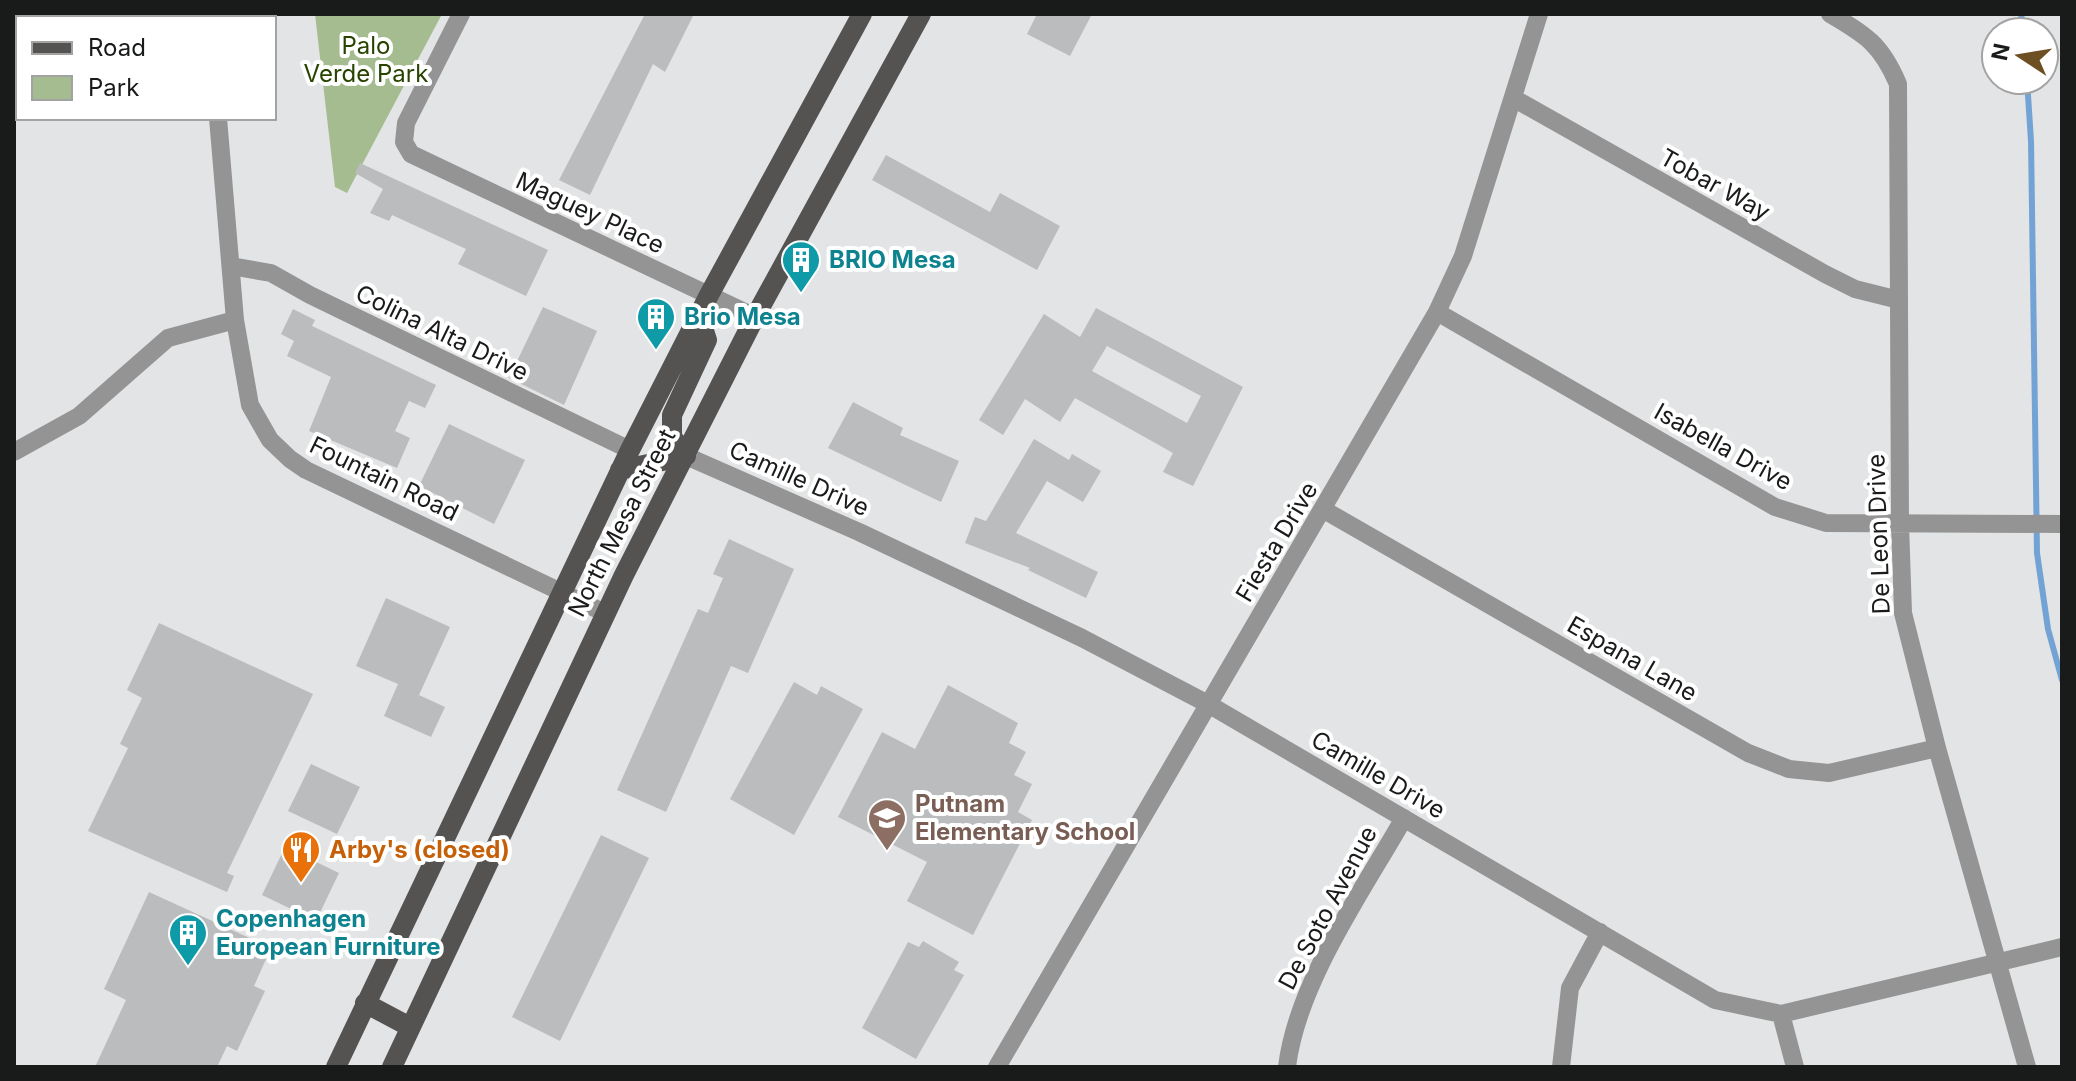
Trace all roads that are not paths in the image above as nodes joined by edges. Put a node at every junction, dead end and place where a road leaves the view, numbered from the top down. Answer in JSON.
{"nodes":[{"id":1,"x":461,"y":14,"type":"edge"},
{"id":2,"x":862,"y":14,"type":"edge"},
{"id":3,"x":921,"y":14,"type":"edge"},
{"id":4,"x":1539,"y":14,"type":"edge"},
{"id":5,"x":1830,"y":14,"type":"edge"},
{"id":6,"x":1513,"y":98,"type":"junction"},
{"id":7,"x":218,"y":120,"type":"edge"},
{"id":8,"x":231,"y":266,"type":"junction"},
{"id":9,"x":709,"y":295,"type":"junction"},
{"id":10,"x":1899,"y":300,"type":"junction"},
{"id":11,"x":1437,"y":312,"type":"junction"},
{"id":12,"x":699,"y":315,"type":"junction"},
{"id":13,"x":755,"y":317,"type":"junction"},
{"id":14,"x":235,"y":320,"type":"junction"},
{"id":15,"x":630,"y":450,"type":"junction"},
{"id":16,"x":14,"y":452,"type":"edge"},
{"id":17,"x":686,"y":456,"type":"junction"},
{"id":18,"x":620,"y":470,"type":"junction"},
{"id":19,"x":1324,"y":510,"type":"junction"},
{"id":20,"x":1900,"y":524,"type":"junction"},
{"id":21,"x":2056,"y":524,"type":"edge"},
{"id":22,"x":562,"y":590,"type":"junction"},
{"id":23,"x":605,"y":613,"type":"junction"},
{"id":24,"x":1208,"y":704,"type":"junction"},
{"id":25,"x":1937,"y":748,"type":"junction"},
{"id":26,"x":1404,"y":818,"type":"junction"},
{"id":27,"x":1600,"y":932,"type":"junction"},
{"id":28,"x":2062,"y":947,"type":"edge"},
{"id":29,"x":1999,"y":963,"type":"junction"},
{"id":30,"x":365,"y":1003,"type":"junction"},
{"id":31,"x":1781,"y":1014,"type":"junction"},
{"id":32,"x":410,"y":1027,"type":"junction"},
{"id":33,"x":336,"y":1067,"type":"edge"},
{"id":34,"x":392,"y":1067,"type":"edge"},
{"id":35,"x":997,"y":1067,"type":"edge"},
{"id":36,"x":1287,"y":1067,"type":"edge"},
{"id":37,"x":1561,"y":1067,"type":"edge"},
{"id":38,"x":1795,"y":1067,"type":"edge"},
{"id":39,"x":2027,"y":1067,"type":"edge"}],
"edges":[{"from":1,"to":9,"type":"street","name":"Maguey Place"},
{"from":2,"to":9,"type":"main road","name":"North Mesa Street"},
{"from":3,"to":13,"type":"main road","name":"North Mesa Street"},
{"from":4,"to":6,"type":"street","name":"Fiesta Drive"},
{"from":5,"to":10,"type":"street","name":"De Leon Drive"},
{"from":6,"to":10,"type":"street","name":"Tobar Way"},
{"from":6,"to":11,"type":"street","name":"Fiesta Drive"},
{"from":7,"to":8,"type":"street","name":"Fountain Road"},
{"from":8,"to":14,"type":"street","name":"Fountain Road"},
{"from":8,"to":15,"type":"street","name":"Colina Alta Drive"},
{"from":9,"to":12,"type":"main road","name":"North Mesa Street"},
{"from":9,"to":13,"type":"street","name":"Maguey Place"},
{"from":10,"to":20,"type":"street","name":"De Leon Drive"},
{"from":11,"to":19,"type":"street","name":"Fiesta Drive"},
{"from":11,"to":20,"type":"street","name":"Isabella Drive"},
{"from":12,"to":15,"type":"main road","name":"North Mesa Street"},
{"from":12,"to":17,"type":"main road"},
{"from":13,"to":17,"type":"main road","name":"North Mesa Street"},
{"from":14,"to":16,"type":"street"},
{"from":14,"to":22,"type":"street","name":"Fountain Road"},
{"from":15,"to":18,"type":"main road","name":"North Mesa Street"},
{"from":17,"to":18,"type":"main road"},
{"from":17,"to":23,"type":"main road","name":"North Mesa Street"},
{"from":17,"to":24,"type":"street","name":"Camille Drive"},
{"from":18,"to":22,"type":"main road","name":"North Mesa Street"},
{"from":19,"to":24,"type":"street","name":"Fiesta Drive"},
{"from":19,"to":25,"type":"street","name":"Espana Lane"},
{"from":20,"to":21,"type":"street","name":"Isabella Drive"},
{"from":20,"to":25,"type":"street","name":"De Leon Drive"},
{"from":22,"to":23,"type":"street","name":"Fountain Road"},
{"from":22,"to":30,"type":"main road","name":"North Mesa Street"},
{"from":23,"to":32,"type":"main road","name":"North Mesa Street"},
{"from":24,"to":26,"type":"street","name":"Camille Drive"},
{"from":24,"to":35,"type":"street","name":"Fiesta Drive"},
{"from":25,"to":29,"type":"street","name":"De Leon Drive"},
{"from":26,"to":27,"type":"street","name":"Camille Drive"},
{"from":26,"to":36,"type":"street","name":"De Soto Avenue"},
{"from":27,"to":31,"type":"street","name":"Camille Drive"},
{"from":27,"to":37,"type":"street"},
{"from":28,"to":29,"type":"street","name":"Camille Drive"},
{"from":29,"to":31,"type":"street","name":"Camille Drive"},
{"from":29,"to":39,"type":"street","name":"De Leon Drive"},
{"from":30,"to":32,"type":"main road"},
{"from":30,"to":33,"type":"main road","name":"North Mesa Street"},
{"from":31,"to":38,"type":"street"},
{"from":32,"to":34,"type":"main road","name":"North Mesa Street"}]}
